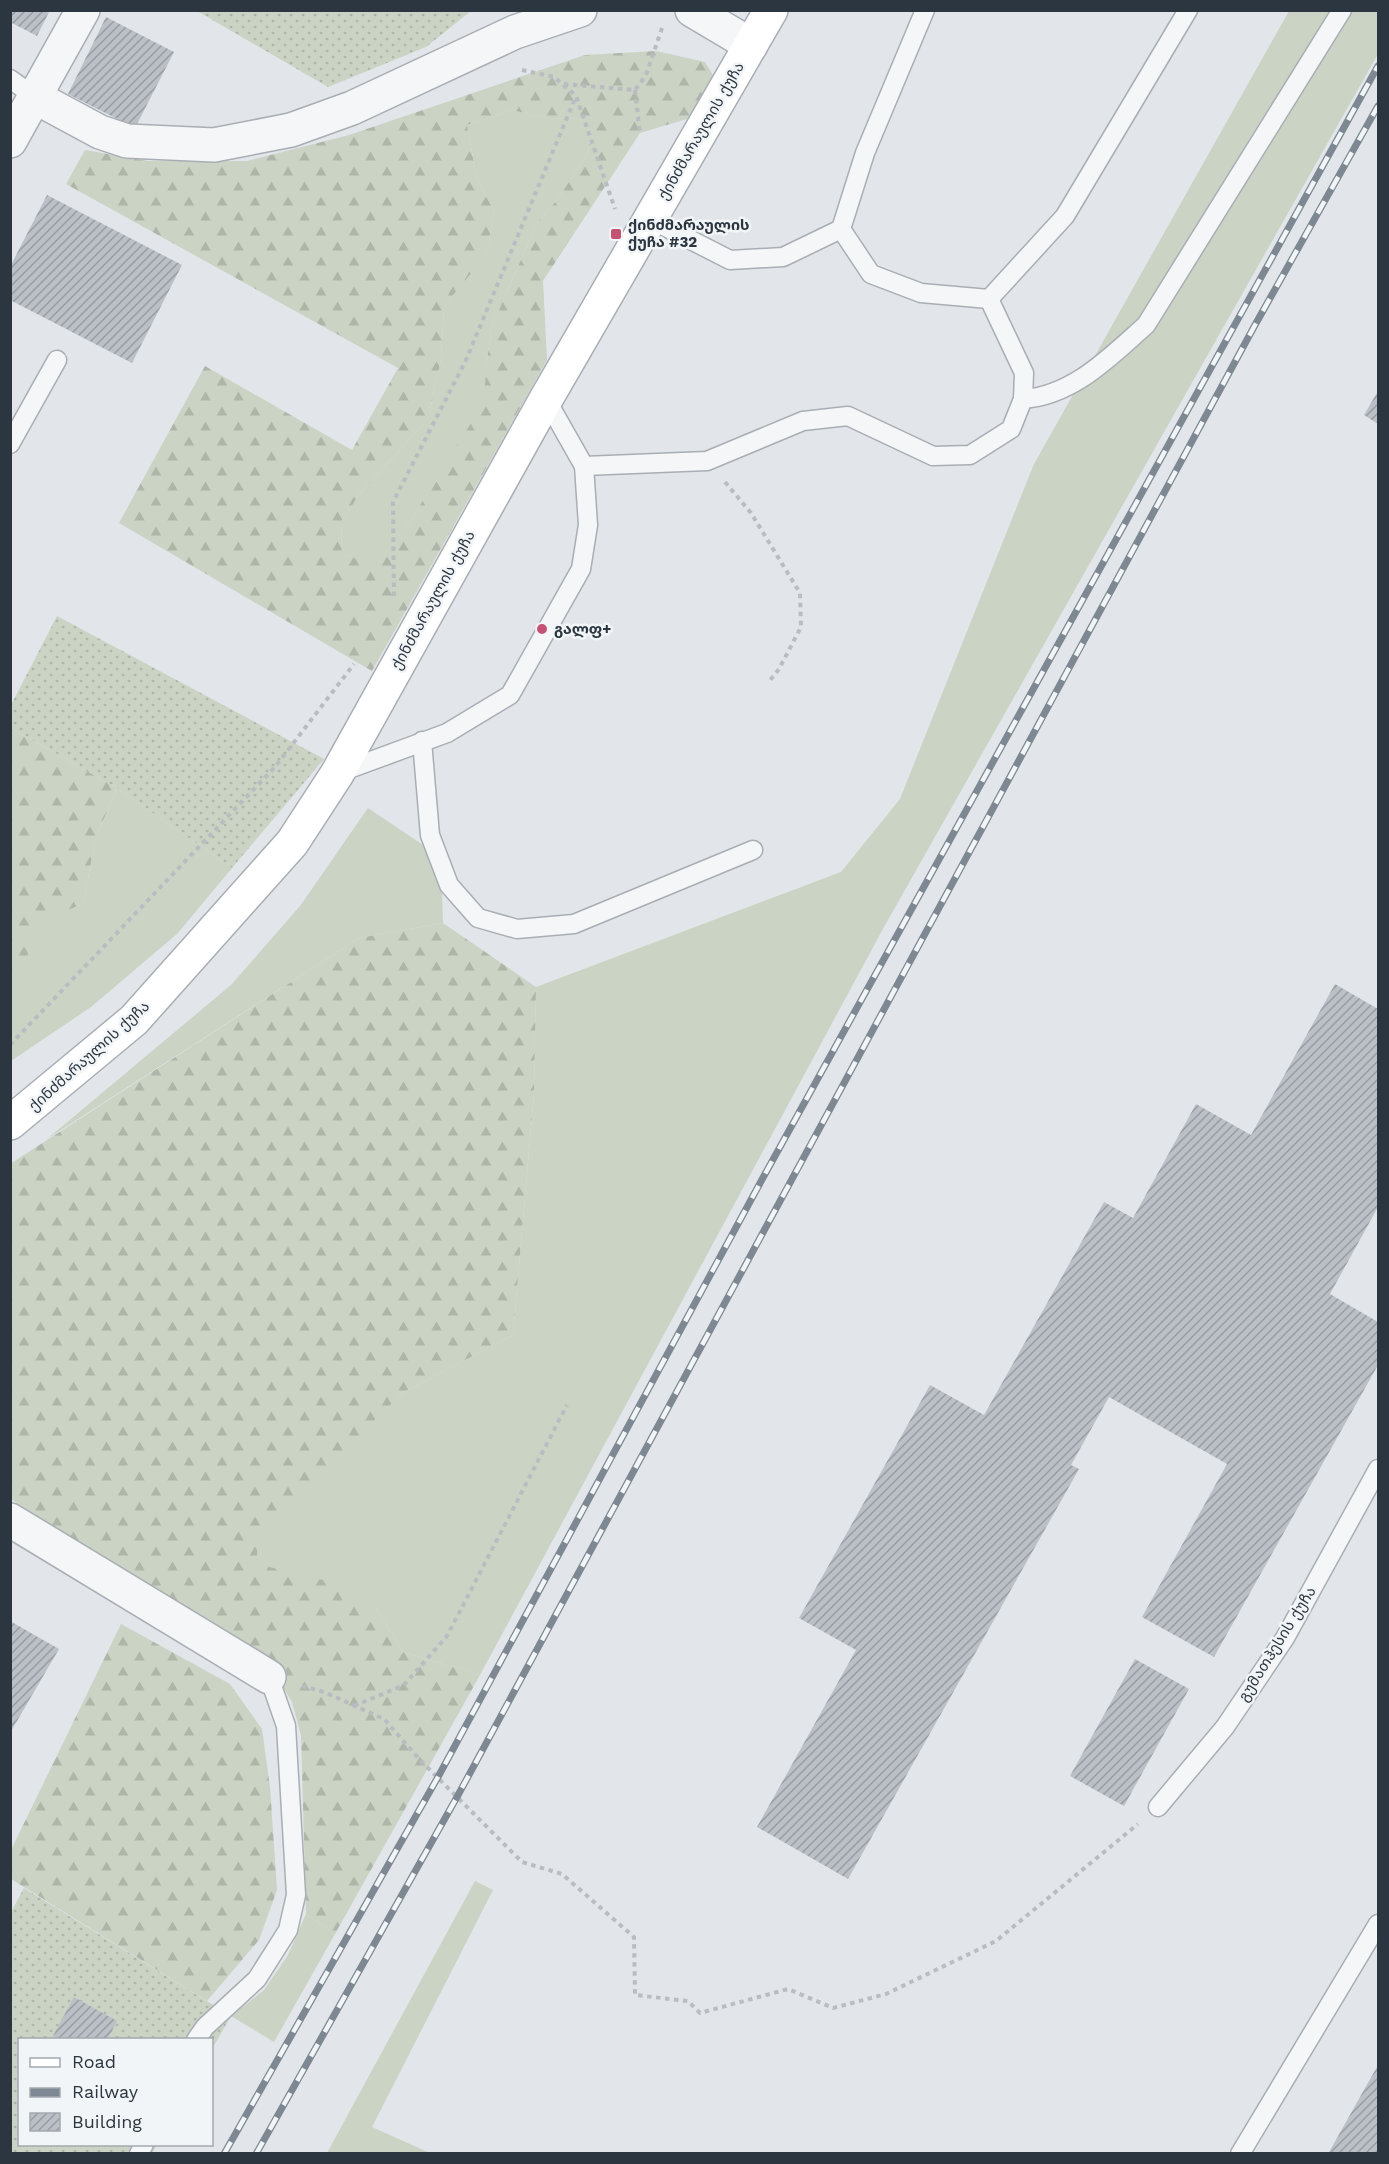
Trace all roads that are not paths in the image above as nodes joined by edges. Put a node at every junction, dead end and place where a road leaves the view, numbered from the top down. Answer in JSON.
{"nodes":[{"id":1,"x":83,"y":10,"type":"edge"},
{"id":2,"x":771,"y":10,"type":"edge"},
{"id":3,"x":925,"y":10,"type":"edge"},
{"id":4,"x":1188,"y":10,"type":"edge"},
{"id":5,"x":1342,"y":10,"type":"edge"},
{"id":6,"x":567,"y":12,"type":"edge"},
{"id":7,"x":678,"y":16,"type":"edge"},
{"id":8,"x":751,"y":45,"type":"junction"},
{"id":9,"x":23,"y":88,"type":"edge"},
{"id":10,"x":10,"y":141,"type":"edge"},
{"id":11,"x":650,"y":219,"type":"junction"},
{"id":12,"x":841,"y":229,"type":"junction"},
{"id":13,"x":989,"y":299,"type":"junction"},
{"id":14,"x":57,"y":360,"type":"dead end"},
{"id":15,"x":546,"y":399,"type":"junction"},
{"id":16,"x":1023,"y":399,"type":"junction"},
{"id":17,"x":13,"y":435,"type":"edge"},
{"id":18,"x":584,"y":466,"type":"junction"},
{"id":19,"x":422,"y":741,"type":"junction"},
{"id":20,"x":337,"y":774,"type":"junction"},
{"id":21,"x":753,"y":850,"type":"dead end"},
{"id":22,"x":10,"y":1124,"type":"edge"},
{"id":23,"x":1378,"y":1469,"type":"edge"},
{"id":24,"x":10,"y":1520,"type":"edge"},
{"id":25,"x":269,"y":1677,"type":"joint"},
{"id":26,"x":1158,"y":1807,"type":"road end"},
{"id":27,"x":1378,"y":1924,"type":"edge"},
{"id":28,"x":197,"y":2038,"type":"edge"},
{"id":29,"x":1240,"y":2154,"type":"edge"}],
"edges":[{"from":1,"to":9,"type":"street"},
{"from":2,"to":8,"type":"main road","name":"ქინძმარაულის ქუჩა"},
{"from":3,"to":12,"type":"lane"},
{"from":4,"to":13,"type":"lane"},
{"from":5,"to":16,"type":"lane"},
{"from":6,"to":9,"type":"street"},
{"from":7,"to":8,"type":"street"},
{"from":8,"to":11,"type":"main road","name":"ქინძმარაულის ქუჩა"},
{"from":9,"to":10,"type":"street"},
{"from":11,"to":12,"type":"lane"},
{"from":11,"to":15,"type":"main road","name":"ქინძმარაულის ქუჩა"},
{"from":12,"to":13,"type":"lane"},
{"from":13,"to":16,"type":"lane"},
{"from":14,"to":17,"type":"lane"},
{"from":15,"to":18,"type":"lane"},
{"from":15,"to":20,"type":"main road","name":"ქინძმარაულის ქუჩა"},
{"from":16,"to":18,"type":"lane"},
{"from":18,"to":19,"type":"lane"},
{"from":19,"to":20,"type":"lane"},
{"from":19,"to":21,"type":"lane"},
{"from":20,"to":22,"type":"main road","name":"ქინძმარაულის ქუჩა"},
{"from":23,"to":26,"type":"lane","name":"გუმათჰესის ქუჩა"},
{"from":24,"to":25,"type":"street"},
{"from":25,"to":28,"type":"lane"},
{"from":27,"to":29,"type":"lane"}]}
